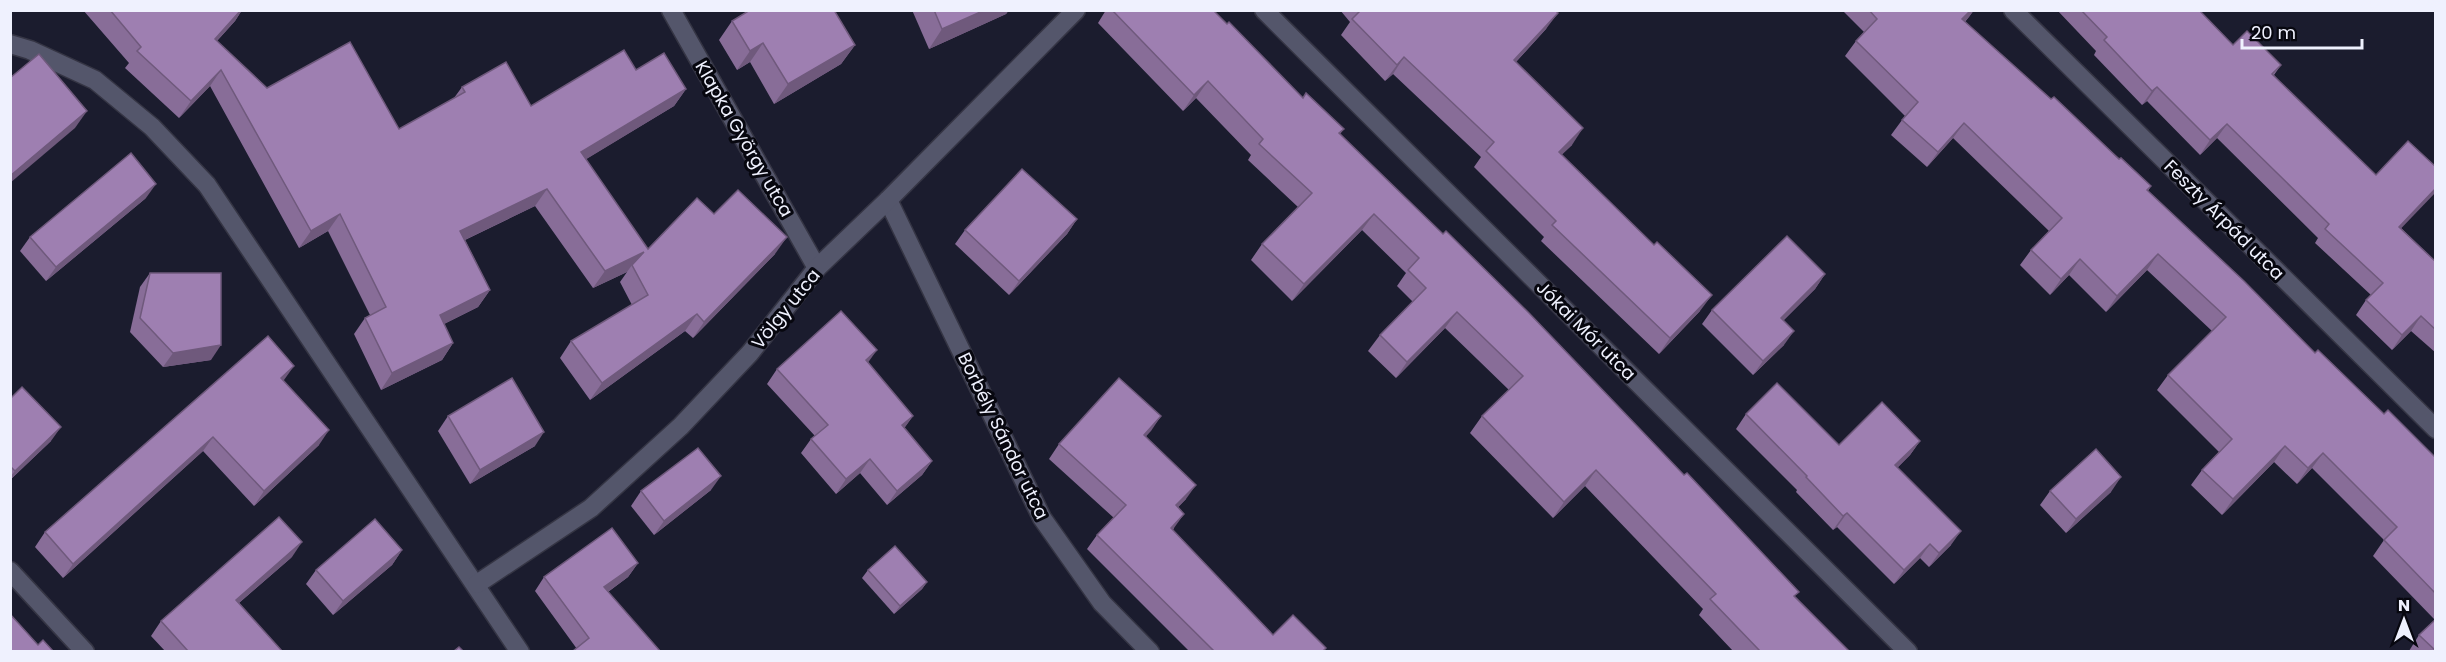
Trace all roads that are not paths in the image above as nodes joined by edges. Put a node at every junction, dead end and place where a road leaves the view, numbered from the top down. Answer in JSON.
{"nodes":[{"id":1,"x":670,"y":10,"type":"edge"},
{"id":2,"x":1076,"y":10,"type":"edge"},
{"id":3,"x":1264,"y":10,"type":"edge"},
{"id":4,"x":2013,"y":10,"type":"edge"},
{"id":5,"x":10,"y":44,"type":"edge"},
{"id":6,"x":888,"y":200,"type":"junction"},
{"id":7,"x":817,"y":268,"type":"junction"},
{"id":8,"x":2436,"y":429,"type":"edge"},
{"id":9,"x":10,"y":571,"type":"edge"},
{"id":10,"x":477,"y":584,"type":"junction"},
{"id":11,"x":85,"y":651,"type":"edge"},
{"id":12,"x":520,"y":651,"type":"edge"},
{"id":13,"x":1150,"y":651,"type":"edge"},
{"id":14,"x":1908,"y":651,"type":"edge"}],
"edges":[{"from":1,"to":7,"type":"street","name":"Klapka György utca"},
{"from":2,"to":6,"type":"street","name":"Völgy utca"},
{"from":3,"to":14,"type":"street","name":"Jókai Mór utca"},
{"from":4,"to":8,"type":"street","name":"Feszty Árpád utca"},
{"from":5,"to":10,"type":"street"},
{"from":6,"to":7,"type":"street","name":"Völgy utca"},
{"from":6,"to":13,"type":"street","name":"Borbély Sándor utca"},
{"from":7,"to":10,"type":"street","name":"Völgy utca"},
{"from":9,"to":11,"type":"street"},
{"from":10,"to":12,"type":"street"}]}
